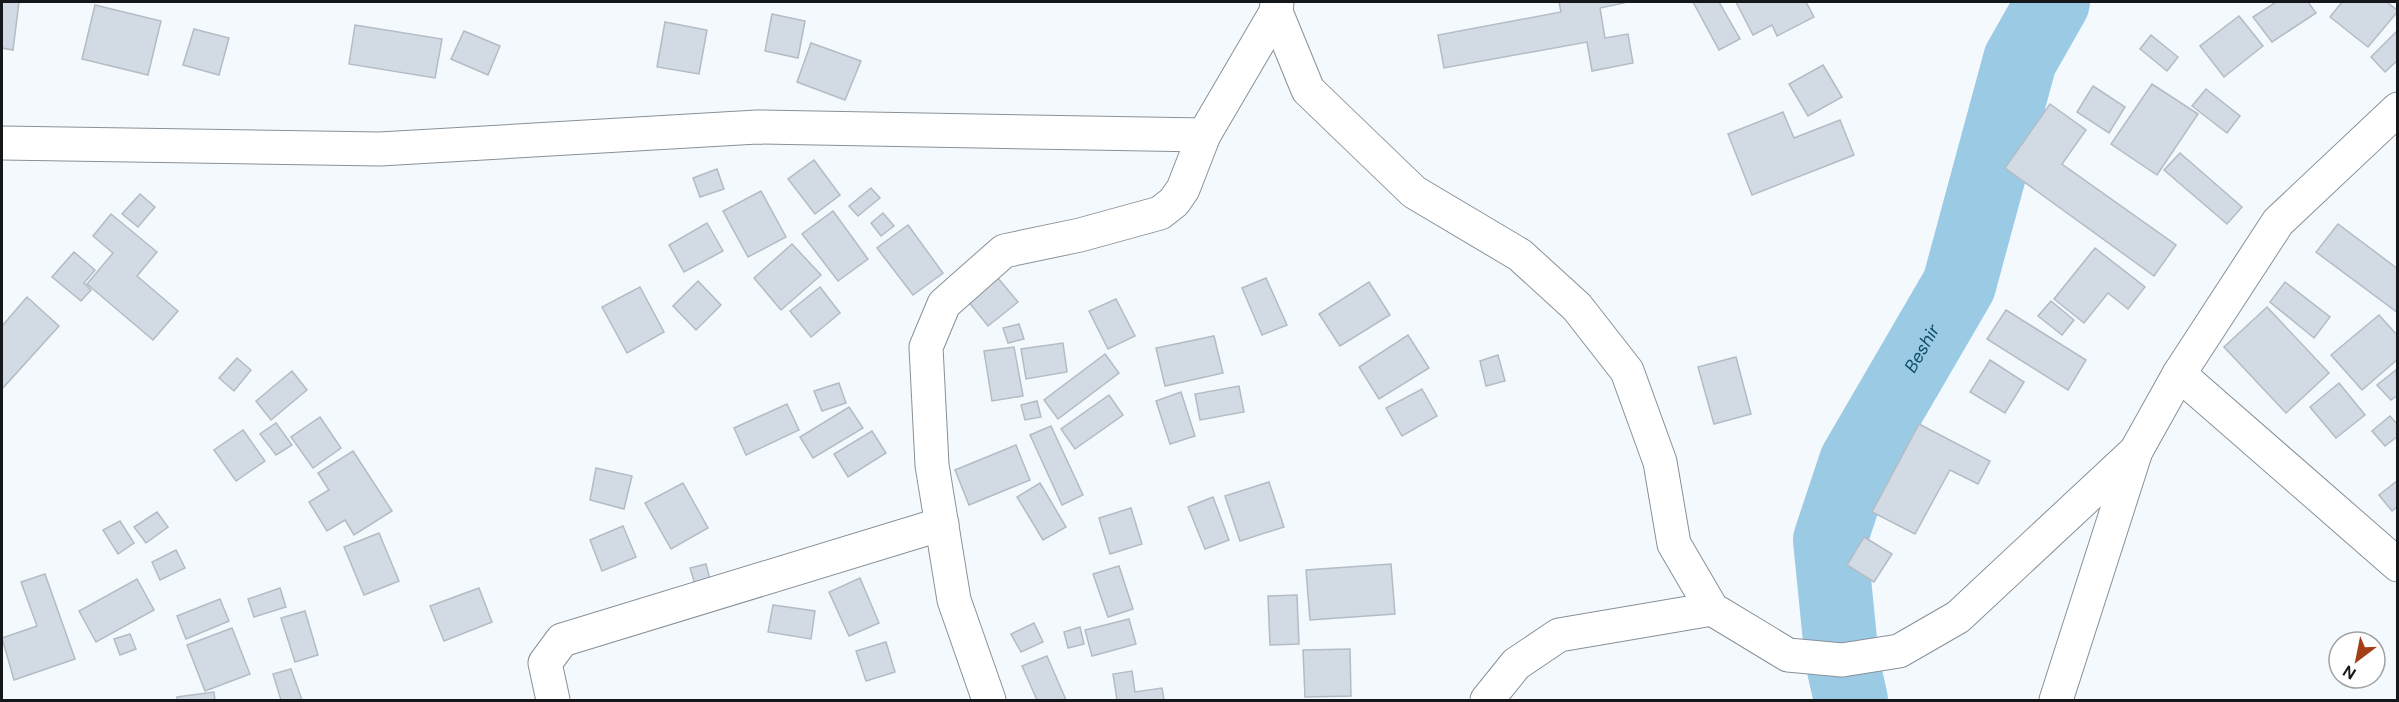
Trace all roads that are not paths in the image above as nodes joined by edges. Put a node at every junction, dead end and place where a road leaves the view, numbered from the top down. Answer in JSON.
{"nodes":[{"id":1,"x":1284,"y":5,"type":"edge"},
{"id":2,"x":2397,"y":109,"type":"edge"},
{"id":3,"x":1204,"y":135,"type":"junction"},
{"id":4,"x":2,"y":143,"type":"edge"},
{"id":5,"x":2180,"y":374,"type":"junction"},
{"id":6,"x":2136,"y":451,"type":"junction"},
{"id":7,"x":942,"y":524,"type":"junction"},
{"id":8,"x":2397,"y":565,"type":"edge"},
{"id":9,"x":1712,"y":609,"type":"junction"},
{"id":10,"x":553,"y":700,"type":"edge"},
{"id":11,"x":989,"y":700,"type":"edge"},
{"id":12,"x":1487,"y":700,"type":"edge"},
{"id":13,"x":2056,"y":700,"type":"edge"}],
"edges":[{"from":1,"to":3,"type":"street"},
{"from":1,"to":9,"type":"street"},
{"from":2,"to":5,"type":"street"},
{"from":3,"to":4,"type":"street"},
{"from":3,"to":7,"type":"street"},
{"from":5,"to":6,"type":"street"},
{"from":5,"to":8,"type":"street"},
{"from":6,"to":9,"type":"street"},
{"from":6,"to":13,"type":"street"},
{"from":7,"to":10,"type":"street"},
{"from":7,"to":11,"type":"street"},
{"from":9,"to":12,"type":"street"}]}
